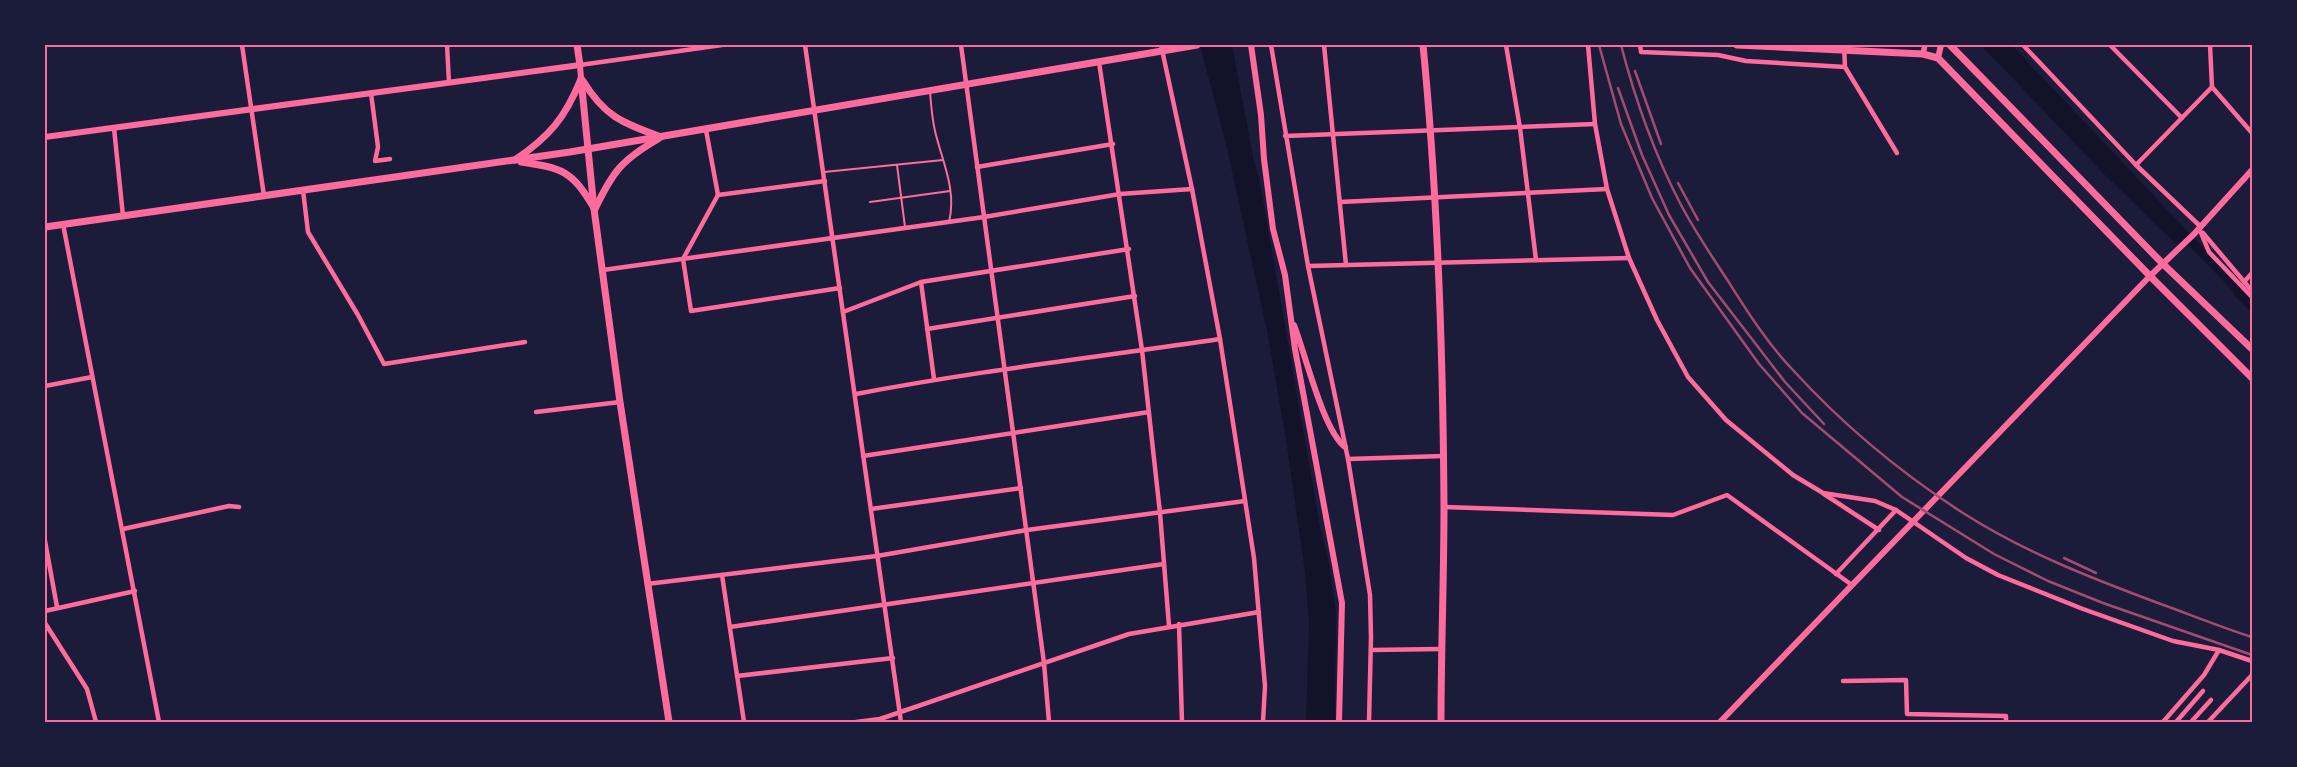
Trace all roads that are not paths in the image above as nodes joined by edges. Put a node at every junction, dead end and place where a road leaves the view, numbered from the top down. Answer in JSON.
{"nodes":[{"id":1,"x":242,"y":45,"type":"edge"},
{"id":2,"x":447,"y":45,"type":"edge"},
{"id":3,"x":577,"y":45,"type":"edge"},
{"id":4,"x":722,"y":45,"type":"edge"},
{"id":5,"x":805,"y":45,"type":"edge"},
{"id":6,"x":961,"y":45,"type":"edge"},
{"id":7,"x":1197,"y":45,"type":"edge"},
{"id":8,"x":1250,"y":45,"type":"edge"},
{"id":9,"x":1271,"y":45,"type":"edge"},
{"id":10,"x":1324,"y":45,"type":"edge"},
{"id":11,"x":1424,"y":45,"type":"edge"},
{"id":12,"x":1506,"y":45,"type":"edge"},
{"id":13,"x":1588,"y":45,"type":"edge"},
{"id":14,"x":1640,"y":45,"type":"edge"},
{"id":15,"x":1737,"y":45,"type":"edge"},
{"id":16,"x":1925,"y":45,"type":"edge"},
{"id":17,"x":1941,"y":45,"type":"edge"},
{"id":18,"x":1950,"y":45,"type":"edge"},
{"id":19,"x":2023,"y":45,"type":"edge"},
{"id":20,"x":2110,"y":45,"type":"edge"},
{"id":21,"x":2210,"y":45,"type":"edge"},
{"id":22,"x":1162,"y":48,"type":"edge"},
{"id":23,"x":1844,"y":48,"type":"edge"},
{"id":24,"x":1923,"y":54,"type":"junction"},
{"id":25,"x":1938,"y":58,"type":"junction"},
{"id":26,"x":1099,"y":62,"type":"junction"},
{"id":27,"x":580,"y":65,"type":"junction"},
{"id":28,"x":1845,"y":67,"type":"junction"},
{"id":29,"x":581,"y":79,"type":"junction"},
{"id":30,"x":449,"y":83,"type":"junction"},
{"id":31,"x":966,"y":83,"type":"junction"},
{"id":32,"x":2212,"y":87,"type":"junction"},
{"id":33,"x":930,"y":90,"type":"junction"},
{"id":34,"x":371,"y":93,"type":"junction"},
{"id":35,"x":251,"y":110,"type":"junction"},
{"id":36,"x":815,"y":110,"type":"junction"},
{"id":37,"x":2182,"y":118,"type":"junction"},
{"id":38,"x":1595,"y":124,"type":"junction"},
{"id":39,"x":114,"y":128,"type":"junction"},
{"id":40,"x":1520,"y":128,"type":"junction"},
{"id":41,"x":706,"y":130,"type":"junction"},
{"id":42,"x":1432,"y":131,"type":"junction"},
{"id":43,"x":2252,"y":133,"type":"edge"},
{"id":44,"x":1333,"y":135,"type":"junction"},
{"id":45,"x":1285,"y":136,"type":"junction"},
{"id":46,"x":45,"y":137,"type":"edge"},
{"id":47,"x":661,"y":137,"type":"junction"},
{"id":48,"x":1113,"y":144,"type":"junction"},
{"id":49,"x":590,"y":149,"type":"junction"},
{"id":50,"x":1897,"y":154,"type":"dead end"},
{"id":51,"x":390,"y":159,"type":"dead end"},
{"id":52,"x":514,"y":160,"type":"junction"},
{"id":53,"x":943,"y":160,"type":"junction"},
{"id":54,"x":897,"y":165,"type":"junction"},
{"id":55,"x":977,"y":166,"type":"junction"},
{"id":56,"x":2136,"y":166,"type":"junction"},
{"id":57,"x":2252,"y":170,"type":"edge"},
{"id":58,"x":824,"y":172,"type":"junction"},
{"id":59,"x":825,"y":181,"type":"junction"},
{"id":60,"x":1192,"y":189,"type":"junction"},
{"id":61,"x":1607,"y":189,"type":"junction"},
{"id":62,"x":303,"y":190,"type":"junction"},
{"id":63,"x":950,"y":191,"type":"junction"},
{"id":64,"x":1528,"y":193,"type":"junction"},
{"id":65,"x":1120,"y":194,"type":"junction"},
{"id":66,"x":718,"y":195,"type":"junction"},
{"id":67,"x":264,"y":196,"type":"junction"},
{"id":68,"x":1435,"y":196,"type":"junction"},
{"id":69,"x":901,"y":198,"type":"junction"},
{"id":70,"x":870,"y":202,"type":"dead end"},
{"id":71,"x":1340,"y":202,"type":"junction"},
{"id":72,"x":594,"y":209,"type":"junction"},
{"id":73,"x":123,"y":216,"type":"junction"},
{"id":74,"x":984,"y":218,"type":"junction"},
{"id":75,"x":949,"y":222,"type":"junction"},
{"id":76,"x":63,"y":224,"type":"junction"},
{"id":77,"x":45,"y":227,"type":"edge"},
{"id":78,"x":905,"y":227,"type":"junction"},
{"id":79,"x":2200,"y":227,"type":"junction"},
{"id":80,"x":833,"y":237,"type":"junction"},
{"id":81,"x":1129,"y":249,"type":"junction"},
{"id":82,"x":1629,"y":258,"type":"junction"},
{"id":83,"x":683,"y":259,"type":"junction"},
{"id":84,"x":1536,"y":260,"type":"junction"},
{"id":85,"x":1438,"y":262,"type":"junction"},
{"id":86,"x":2163,"y":264,"type":"junction"},
{"id":87,"x":1346,"y":265,"type":"junction"},
{"id":88,"x":1308,"y":266,"type":"junction"},
{"id":89,"x":603,"y":270,"type":"junction"},
{"id":90,"x":990,"y":270,"type":"junction"},
{"id":91,"x":2252,"y":273,"type":"edge"},
{"id":92,"x":2150,"y":276,"type":"junction"},
{"id":93,"x":921,"y":282,"type":"junction"},
{"id":94,"x":2244,"y":282,"type":"junction"},
{"id":95,"x":840,"y":288,"type":"junction"},
{"id":96,"x":2252,"y":291,"type":"edge"},
{"id":97,"x":1135,"y":296,"type":"junction"},
{"id":98,"x":2252,"y":297,"type":"edge"},
{"id":99,"x":844,"y":312,"type":"junction"},
{"id":100,"x":1289,"y":312,"type":"junction"},
{"id":101,"x":997,"y":318,"type":"junction"},
{"id":102,"x":927,"y":329,"type":"junction"},
{"id":103,"x":1220,"y":339,"type":"junction"},
{"id":104,"x":526,"y":342,"type":"dead end"},
{"id":105,"x":2252,"y":349,"type":"edge"},
{"id":106,"x":1142,"y":350,"type":"junction"},
{"id":107,"x":1004,"y":371,"type":"junction"},
{"id":108,"x":92,"y":377,"type":"junction"},
{"id":109,"x":2252,"y":378,"type":"edge"},
{"id":110,"x":934,"y":379,"type":"junction"},
{"id":111,"x":45,"y":386,"type":"edge"},
{"id":112,"x":856,"y":394,"type":"junction"},
{"id":113,"x":620,"y":402,"type":"junction"},
{"id":114,"x":536,"y":412,"type":"dead end"},
{"id":115,"x":1149,"y":412,"type":"junction"},
{"id":116,"x":1014,"y":434,"type":"junction"},
{"id":117,"x":1345,"y":447,"type":"junction"},
{"id":118,"x":863,"y":456,"type":"junction"},
{"id":119,"x":1443,"y":456,"type":"junction"},
{"id":120,"x":1348,"y":459,"type":"junction"},
{"id":121,"x":1021,"y":488,"type":"junction"},
{"id":122,"x":1823,"y":493,"type":"junction"},
{"id":123,"x":1245,"y":501,"type":"junction"},
{"id":124,"x":239,"y":507,"type":"dead end"},
{"id":125,"x":1444,"y":507,"type":"junction"},
{"id":126,"x":871,"y":508,"type":"junction"},
{"id":127,"x":1896,"y":510,"type":"junction"},
{"id":128,"x":1160,"y":514,"type":"junction"},
{"id":129,"x":123,"y":529,"type":"junction"},
{"id":130,"x":1027,"y":530,"type":"junction"},
{"id":131,"x":1879,"y":530,"type":"junction"},
{"id":132,"x":45,"y":542,"type":"edge"},
{"id":133,"x":877,"y":556,"type":"junction"},
{"id":134,"x":1164,"y":564,"type":"junction"},
{"id":135,"x":1836,"y":574,"type":"junction"},
{"id":136,"x":722,"y":575,"type":"junction"},
{"id":137,"x":1033,"y":583,"type":"junction"},
{"id":138,"x":647,"y":584,"type":"junction"},
{"id":139,"x":1852,"y":585,"type":"junction"},
{"id":140,"x":135,"y":591,"type":"junction"},
{"id":141,"x":885,"y":606,"type":"junction"},
{"id":142,"x":57,"y":607,"type":"junction"},
{"id":143,"x":45,"y":611,"type":"edge"},
{"id":144,"x":1259,"y":612,"type":"junction"},
{"id":145,"x":45,"y":623,"type":"edge"},
{"id":146,"x":1180,"y":624,"type":"junction"},
{"id":147,"x":1169,"y":626,"type":"junction"},
{"id":148,"x":730,"y":627,"type":"junction"},
{"id":149,"x":1441,"y":649,"type":"junction"},
{"id":150,"x":1371,"y":650,"type":"junction"},
{"id":151,"x":2218,"y":650,"type":"junction"},
{"id":152,"x":893,"y":658,"type":"junction"},
{"id":153,"x":2252,"y":661,"type":"edge"},
{"id":154,"x":1044,"y":663,"type":"junction"},
{"id":155,"x":2252,"y":675,"type":"edge"},
{"id":156,"x":737,"y":676,"type":"junction"},
{"id":157,"x":1843,"y":681,"type":"dead end"},
{"id":158,"x":2204,"y":690,"type":"dead end"},
{"id":159,"x":2211,"y":700,"type":"dead end"},
{"id":160,"x":900,"y":712,"type":"junction"},
{"id":161,"x":878,"y":721,"type":"edge"},
{"id":162,"x":96,"y":722,"type":"edge"},
{"id":163,"x":159,"y":722,"type":"edge"},
{"id":164,"x":669,"y":722,"type":"edge"},
{"id":165,"x":744,"y":722,"type":"edge"},
{"id":166,"x":856,"y":722,"type":"edge"},
{"id":167,"x":901,"y":722,"type":"edge"},
{"id":168,"x":1049,"y":722,"type":"edge"},
{"id":169,"x":1182,"y":722,"type":"edge"},
{"id":170,"x":1263,"y":722,"type":"edge"},
{"id":171,"x":1339,"y":722,"type":"edge"},
{"id":172,"x":1369,"y":722,"type":"edge"},
{"id":173,"x":1441,"y":722,"type":"edge"},
{"id":174,"x":1720,"y":722,"type":"edge"},
{"id":175,"x":2006,"y":722,"type":"edge"},
{"id":176,"x":2162,"y":722,"type":"edge"},
{"id":177,"x":2176,"y":722,"type":"edge"},
{"id":178,"x":2191,"y":722,"type":"edge"},
{"id":179,"x":2208,"y":722,"type":"edge"}],
"edges":[{"from":1,"to":35,"type":"street"},
{"from":2,"to":30,"type":"street"},
{"from":3,"to":27,"type":"main road"},
{"from":4,"to":27,"type":"street"},
{"from":5,"to":36,"type":"street"},
{"from":6,"to":31,"type":"street"},
{"from":7,"to":22,"type":"main road"},
{"from":8,"to":100,"type":"main road"},
{"from":9,"to":45,"type":"street"},
{"from":10,"to":44,"type":"street"},
{"from":11,"to":42,"type":"main road"},
{"from":12,"to":40,"type":"street"},
{"from":13,"to":38,"type":"street"},
{"from":14,"to":28,"type":"street"},
{"from":15,"to":23,"type":"main road"},
{"from":16,"to":24,"type":"street"},
{"from":17,"to":25,"type":"main road"},
{"from":18,"to":86,"type":"main road"},
{"from":19,"to":56,"type":"street"},
{"from":20,"to":37,"type":"street"},
{"from":21,"to":32,"type":"street"},
{"from":22,"to":26,"type":"main road"},
{"from":22,"to":60,"type":"street"},
{"from":23,"to":24,"type":"main road"},
{"from":23,"to":28,"type":"street"},
{"from":24,"to":25,"type":"main road"},
{"from":25,"to":92,"type":"main road"},
{"from":26,"to":31,"type":"main road"},
{"from":26,"to":48,"type":"street"},
{"from":27,"to":29,"type":"main road"},
{"from":27,"to":30,"type":"main road"},
{"from":28,"to":50,"type":"street"},
{"from":29,"to":47,"type":"main road"},
{"from":29,"to":49,"type":"main road"},
{"from":29,"to":52,"type":"main road"},
{"from":30,"to":34,"type":"main road"},
{"from":31,"to":33,"type":"main road"},
{"from":31,"to":55,"type":"street"},
{"from":32,"to":37,"type":"street"},
{"from":32,"to":43,"type":"street"},
{"from":33,"to":36,"type":"main road"},
{"from":33,"to":53,"type":"lane"},
{"from":34,"to":35,"type":"main road"},
{"from":34,"to":51,"type":"street"},
{"from":35,"to":39,"type":"main road"},
{"from":35,"to":67,"type":"street"},
{"from":36,"to":41,"type":"main road"},
{"from":36,"to":58,"type":"street"},
{"from":37,"to":56,"type":"street"},
{"from":38,"to":40,"type":"street"},
{"from":38,"to":61,"type":"street"},
{"from":39,"to":46,"type":"main road"},
{"from":39,"to":73,"type":"street"},
{"from":40,"to":42,"type":"street"},
{"from":40,"to":64,"type":"street"},
{"from":41,"to":47,"type":"main road"},
{"from":41,"to":66,"type":"street"},
{"from":42,"to":44,"type":"street"},
{"from":42,"to":68,"type":"main road"},
{"from":44,"to":45,"type":"street"},
{"from":44,"to":71,"type":"street"},
{"from":45,"to":88,"type":"street"},
{"from":47,"to":49,"type":"main road"},
{"from":47,"to":72,"type":"main road"},
{"from":48,"to":55,"type":"street"},
{"from":48,"to":65,"type":"street"},
{"from":49,"to":52,"type":"main road"},
{"from":49,"to":72,"type":"main road"},
{"from":52,"to":62,"type":"main road"},
{"from":52,"to":72,"type":"main road"},
{"from":53,"to":54,"type":"lane"},
{"from":53,"to":63,"type":"lane"},
{"from":54,"to":58,"type":"lane"},
{"from":54,"to":69,"type":"lane"},
{"from":55,"to":74,"type":"street"},
{"from":56,"to":79,"type":"street"},
{"from":57,"to":79,"type":"main road"},
{"from":58,"to":59,"type":"street"},
{"from":59,"to":66,"type":"street"},
{"from":59,"to":80,"type":"street"},
{"from":60,"to":65,"type":"street"},
{"from":60,"to":103,"type":"street"},
{"from":61,"to":64,"type":"street"},
{"from":61,"to":82,"type":"street"},
{"from":62,"to":67,"type":"main road"},
{"from":62,"to":104,"type":"street"},
{"from":63,"to":69,"type":"lane"},
{"from":63,"to":75,"type":"lane"},
{"from":64,"to":68,"type":"street"},
{"from":64,"to":84,"type":"street"},
{"from":65,"to":74,"type":"street"},
{"from":65,"to":81,"type":"street"},
{"from":66,"to":83,"type":"street"},
{"from":67,"to":73,"type":"main road"},
{"from":68,"to":71,"type":"street"},
{"from":68,"to":85,"type":"main road"},
{"from":69,"to":70,"type":"lane"},
{"from":69,"to":78,"type":"lane"},
{"from":71,"to":87,"type":"street"},
{"from":72,"to":89,"type":"main road"},
{"from":73,"to":76,"type":"main road"},
{"from":74,"to":75,"type":"street"},
{"from":74,"to":90,"type":"street"},
{"from":75,"to":78,"type":"street"},
{"from":76,"to":77,"type":"main road"},
{"from":76,"to":108,"type":"street"},
{"from":78,"to":80,"type":"street"},
{"from":79,"to":86,"type":"main road"},
{"from":79,"to":94,"type":"street"},
{"from":79,"to":98,"type":"street"},
{"from":80,"to":83,"type":"street"},
{"from":80,"to":95,"type":"street"},
{"from":81,"to":90,"type":"street"},
{"from":81,"to":97,"type":"street"},
{"from":82,"to":84,"type":"street"},
{"from":82,"to":122,"type":"street"},
{"from":83,"to":89,"type":"street"},
{"from":83,"to":95,"type":"street"},
{"from":84,"to":85,"type":"street"},
{"from":85,"to":87,"type":"street"},
{"from":85,"to":119,"type":"main road"},
{"from":86,"to":92,"type":"main road"},
{"from":86,"to":105,"type":"main road"},
{"from":87,"to":88,"type":"street"},
{"from":88,"to":117,"type":"street"},
{"from":89,"to":113,"type":"main road"},
{"from":90,"to":93,"type":"street"},
{"from":90,"to":101,"type":"street"},
{"from":91,"to":94,"type":"street"},
{"from":92,"to":109,"type":"main road"},
{"from":92,"to":139,"type":"main road"},
{"from":93,"to":99,"type":"street"},
{"from":93,"to":102,"type":"street"},
{"from":94,"to":96,"type":"street"},
{"from":95,"to":99,"type":"street"},
{"from":97,"to":101,"type":"street"},
{"from":97,"to":106,"type":"street"},
{"from":99,"to":112,"type":"street"},
{"from":100,"to":117,"type":"main road"},
{"from":100,"to":171,"type":"main road"},
{"from":101,"to":102,"type":"street"},
{"from":101,"to":107,"type":"street"},
{"from":102,"to":110,"type":"street"},
{"from":103,"to":106,"type":"street"},
{"from":103,"to":123,"type":"street"},
{"from":106,"to":107,"type":"street"},
{"from":106,"to":115,"type":"street"},
{"from":107,"to":110,"type":"street"},
{"from":107,"to":116,"type":"street"},
{"from":108,"to":111,"type":"street"},
{"from":108,"to":129,"type":"street"},
{"from":110,"to":112,"type":"street"},
{"from":112,"to":118,"type":"street"},
{"from":113,"to":114,"type":"street"},
{"from":113,"to":138,"type":"main road"},
{"from":115,"to":116,"type":"street"},
{"from":115,"to":128,"type":"street"},
{"from":116,"to":118,"type":"street"},
{"from":116,"to":121,"type":"street"},
{"from":117,"to":120,"type":"street"},
{"from":118,"to":126,"type":"street"},
{"from":119,"to":120,"type":"street"},
{"from":119,"to":125,"type":"main road"},
{"from":120,"to":150,"type":"street"},
{"from":121,"to":126,"type":"street"},
{"from":121,"to":130,"type":"street"},
{"from":122,"to":127,"type":"street"},
{"from":122,"to":131,"type":"street"},
{"from":123,"to":128,"type":"street"},
{"from":123,"to":144,"type":"street"},
{"from":124,"to":129,"type":"street"},
{"from":125,"to":135,"type":"street"},
{"from":125,"to":149,"type":"main road"},
{"from":126,"to":133,"type":"street"},
{"from":127,"to":131,"type":"street"},
{"from":127,"to":151,"type":"street"},
{"from":128,"to":130,"type":"street"},
{"from":128,"to":134,"type":"street"},
{"from":129,"to":140,"type":"street"},
{"from":130,"to":133,"type":"street"},
{"from":130,"to":137,"type":"street"},
{"from":131,"to":135,"type":"street"},
{"from":132,"to":142,"type":"street"},
{"from":133,"to":136,"type":"street"},
{"from":133,"to":141,"type":"street"},
{"from":134,"to":137,"type":"street"},
{"from":134,"to":147,"type":"street"},
{"from":135,"to":139,"type":"street"},
{"from":136,"to":138,"type":"street"},
{"from":136,"to":148,"type":"street"},
{"from":137,"to":141,"type":"street"},
{"from":137,"to":154,"type":"street"},
{"from":138,"to":164,"type":"main road"},
{"from":139,"to":174,"type":"main road"},
{"from":140,"to":142,"type":"street"},
{"from":140,"to":163,"type":"street"},
{"from":141,"to":148,"type":"street"},
{"from":141,"to":152,"type":"street"},
{"from":142,"to":143,"type":"street"},
{"from":144,"to":146,"type":"street"},
{"from":144,"to":170,"type":"street"},
{"from":145,"to":162,"type":"street"},
{"from":146,"to":147,"type":"street"},
{"from":146,"to":169,"type":"street"},
{"from":147,"to":154,"type":"street"},
{"from":148,"to":156,"type":"street"},
{"from":149,"to":150,"type":"street"},
{"from":149,"to":173,"type":"main road"},
{"from":150,"to":172,"type":"street"},
{"from":151,"to":153,"type":"street"},
{"from":151,"to":176,"type":"street"},
{"from":152,"to":156,"type":"street"},
{"from":152,"to":160,"type":"street"},
{"from":154,"to":160,"type":"street"},
{"from":154,"to":168,"type":"street"},
{"from":155,"to":179,"type":"street"},
{"from":156,"to":165,"type":"street"},
{"from":157,"to":175,"type":"street"},
{"from":158,"to":177,"type":"street"},
{"from":159,"to":178,"type":"street"},
{"from":160,"to":161,"type":"street"},
{"from":160,"to":167,"type":"street"},
{"from":161,"to":166,"type":"street"}]}
